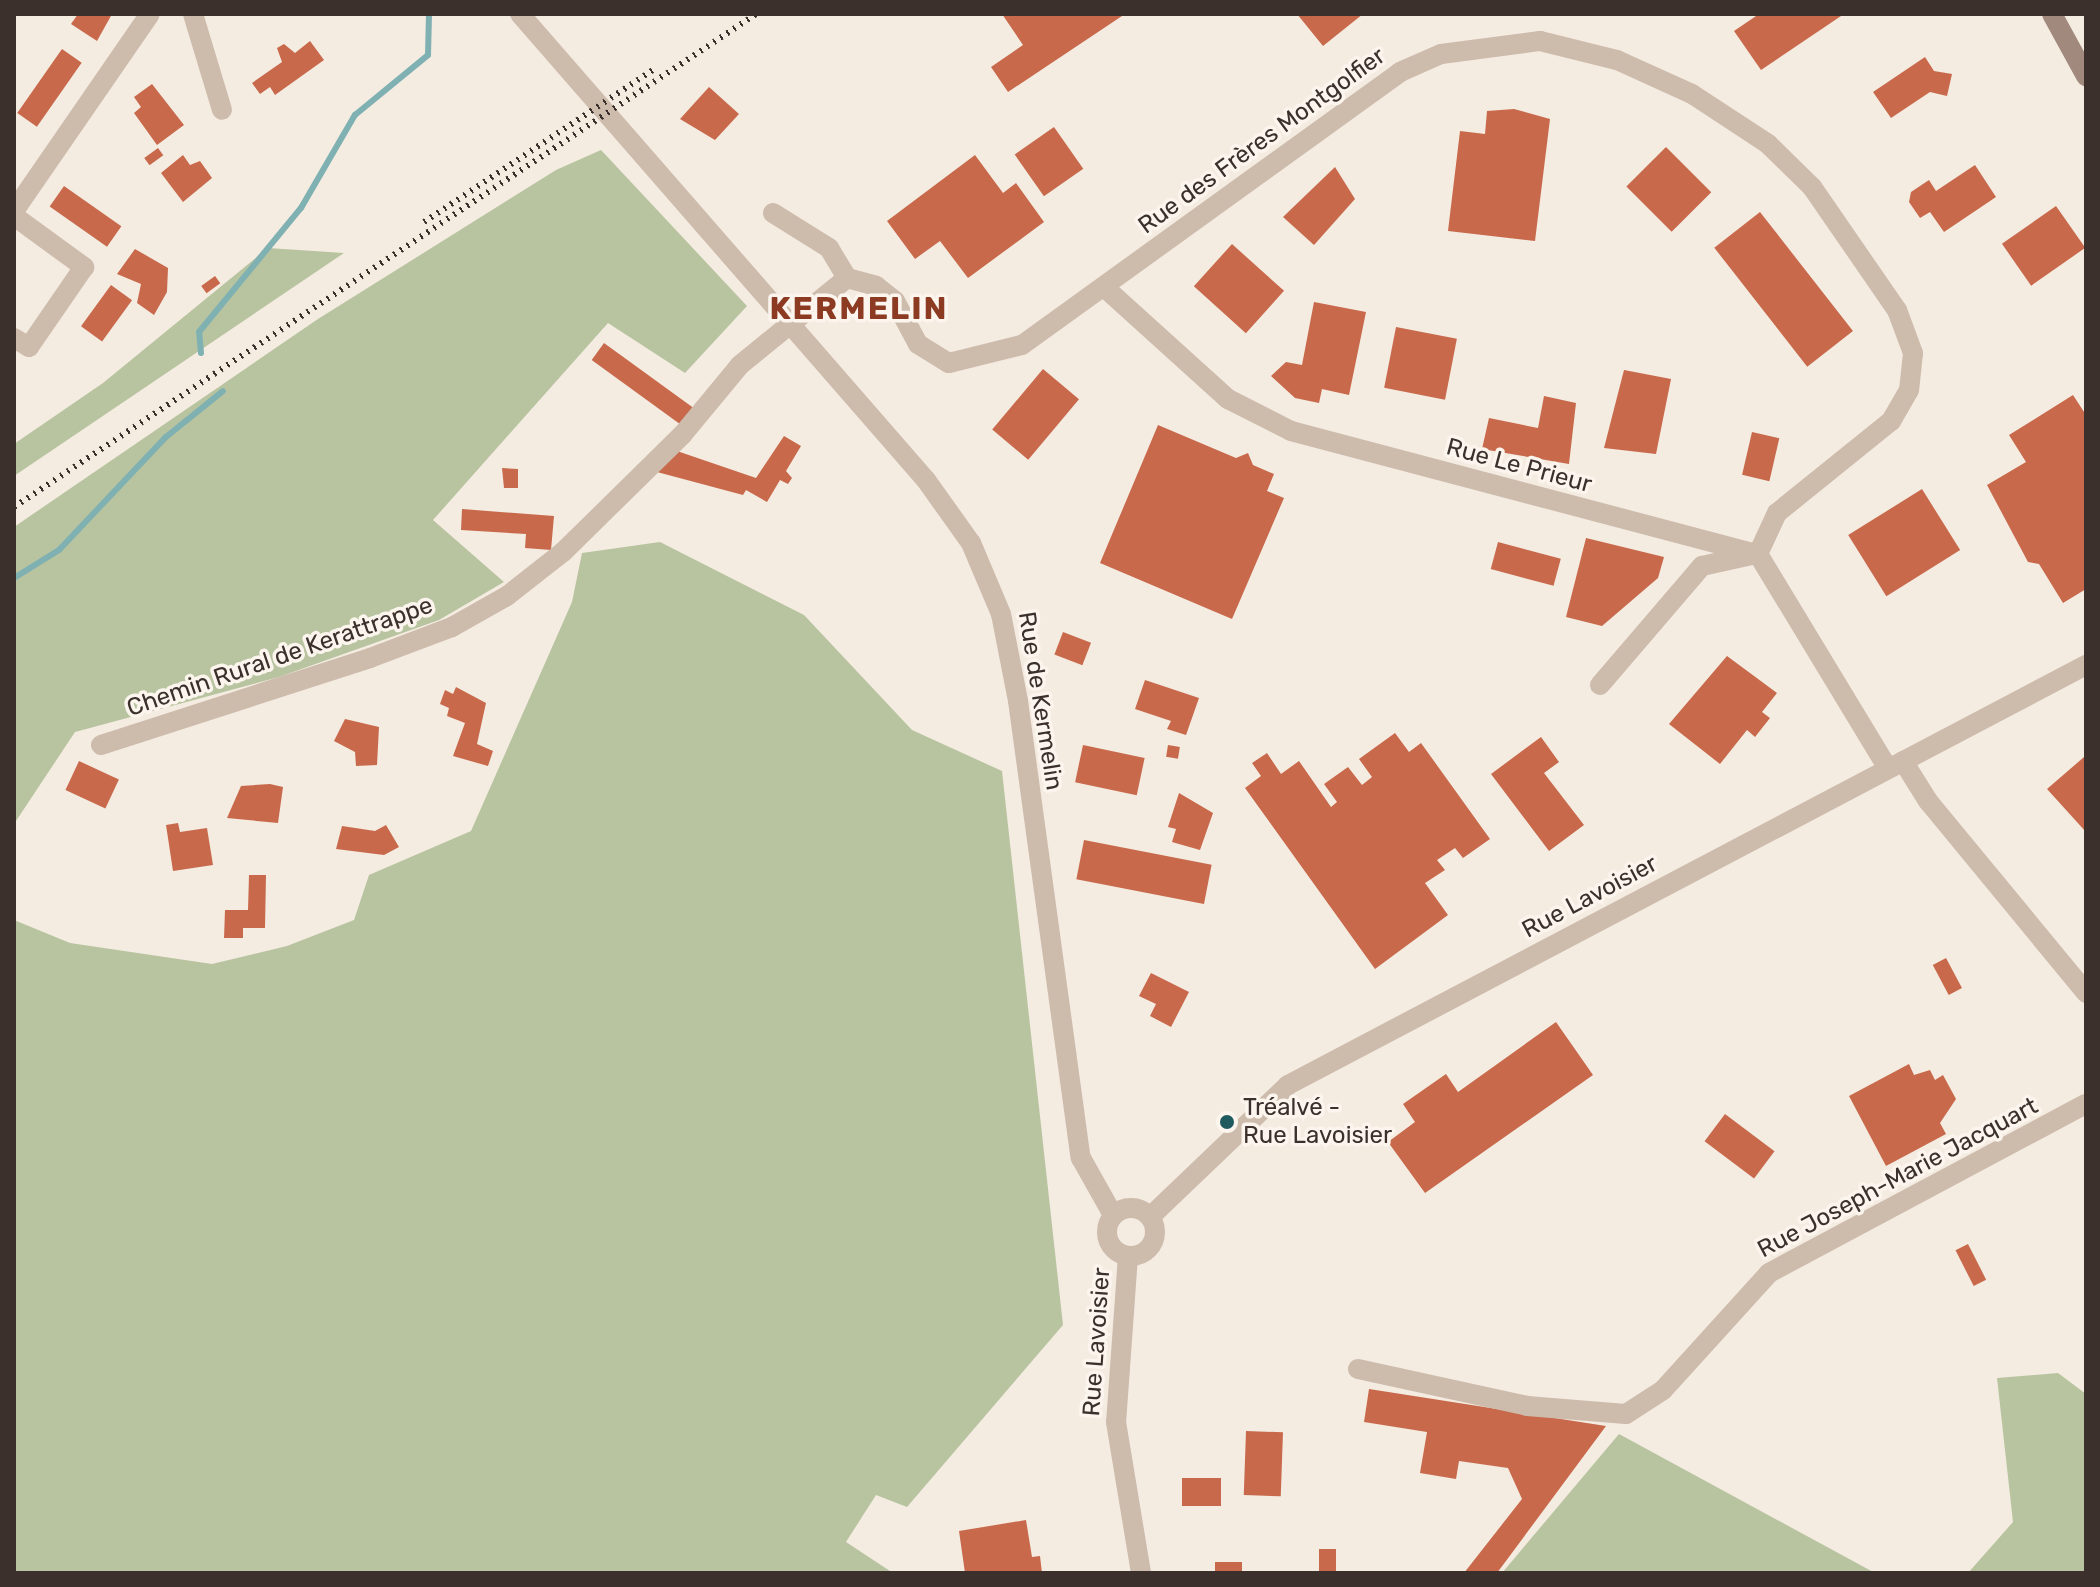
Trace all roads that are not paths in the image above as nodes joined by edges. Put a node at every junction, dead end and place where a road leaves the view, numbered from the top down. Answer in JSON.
{"nodes":[{"id":1,"x":150,"y":14,"type":"edge"},
{"id":2,"x":193,"y":14,"type":"edge"},
{"id":3,"x":520,"y":14,"type":"edge"},
{"id":4,"x":2052,"y":14,"type":"edge"},
{"id":5,"x":2086,"y":76,"type":"edge"},
{"id":6,"x":222,"y":110,"type":"dead end"},
{"id":7,"x":14,"y":213,"type":"edge"},
{"id":8,"x":773,"y":213,"type":"dead end"},
{"id":9,"x":847,"y":278,"type":"junction"},
{"id":10,"x":1104,"y":287,"type":"junction"},
{"id":11,"x":788,"y":322,"type":"junction"},
{"id":12,"x":14,"y":338,"type":"edge"},
{"id":13,"x":1758,"y":554,"type":"junction"},
{"id":14,"x":2086,"y":665,"type":"edge"},
{"id":15,"x":1600,"y":685,"type":"dead end"},
{"id":16,"x":101,"y":745,"type":"dead end"},
{"id":17,"x":1895,"y":765,"type":"junction"},
{"id":18,"x":2086,"y":993,"type":"edge"},
{"id":19,"x":2086,"y":1104,"type":"edge"},
{"id":20,"x":1113,"y":1215,"type":"junction"},
{"id":21,"x":1150,"y":1217,"type":"junction"},
{"id":22,"x":1128,"y":1256,"type":"junction"},
{"id":23,"x":1358,"y":1369,"type":"dead end"},
{"id":24,"x":1141,"y":1573,"type":"edge"}],
"edges":[{"from":1,"to":7,"type":"street"},
{"from":2,"to":6,"type":"street"},
{"from":3,"to":11,"type":"street","name":"Rue de Kermelin"},
{"from":4,"to":5,"type":"main road"},
{"from":7,"to":12,"type":"street"},
{"from":8,"to":9,"type":"street"},
{"from":9,"to":10,"type":"street","name":"Rue des Frères Montgolfier"},
{"from":9,"to":11,"type":"street","name":"Chemin Rural de Kerattrappe"},
{"from":10,"to":13,"type":"street","name":"Rue Le Prieur"},
{"from":10,"to":13,"type":"street","name":"Rue des Frères Montgolfier"},
{"from":11,"to":16,"type":"street","name":"Chemin Rural de Kerattrappe"},
{"from":11,"to":20,"type":"street","name":"Rue de Kermelin"},
{"from":13,"to":15,"type":"street"},
{"from":13,"to":17,"type":"street"},
{"from":14,"to":17,"type":"street","name":"Rue Lavoisier"},
{"from":17,"to":18,"type":"street"},
{"from":17,"to":21,"type":"street","name":"Rue Lavoisier"},
{"from":19,"to":23,"type":"street","name":"Rue Joseph-Marie Jacquart"},
{"from":20,"to":21,"type":"street"},
{"from":20,"to":22,"type":"street"},
{"from":21,"to":22,"type":"street"},
{"from":22,"to":24,"type":"street","name":"Rue Lavoisier"}]}
